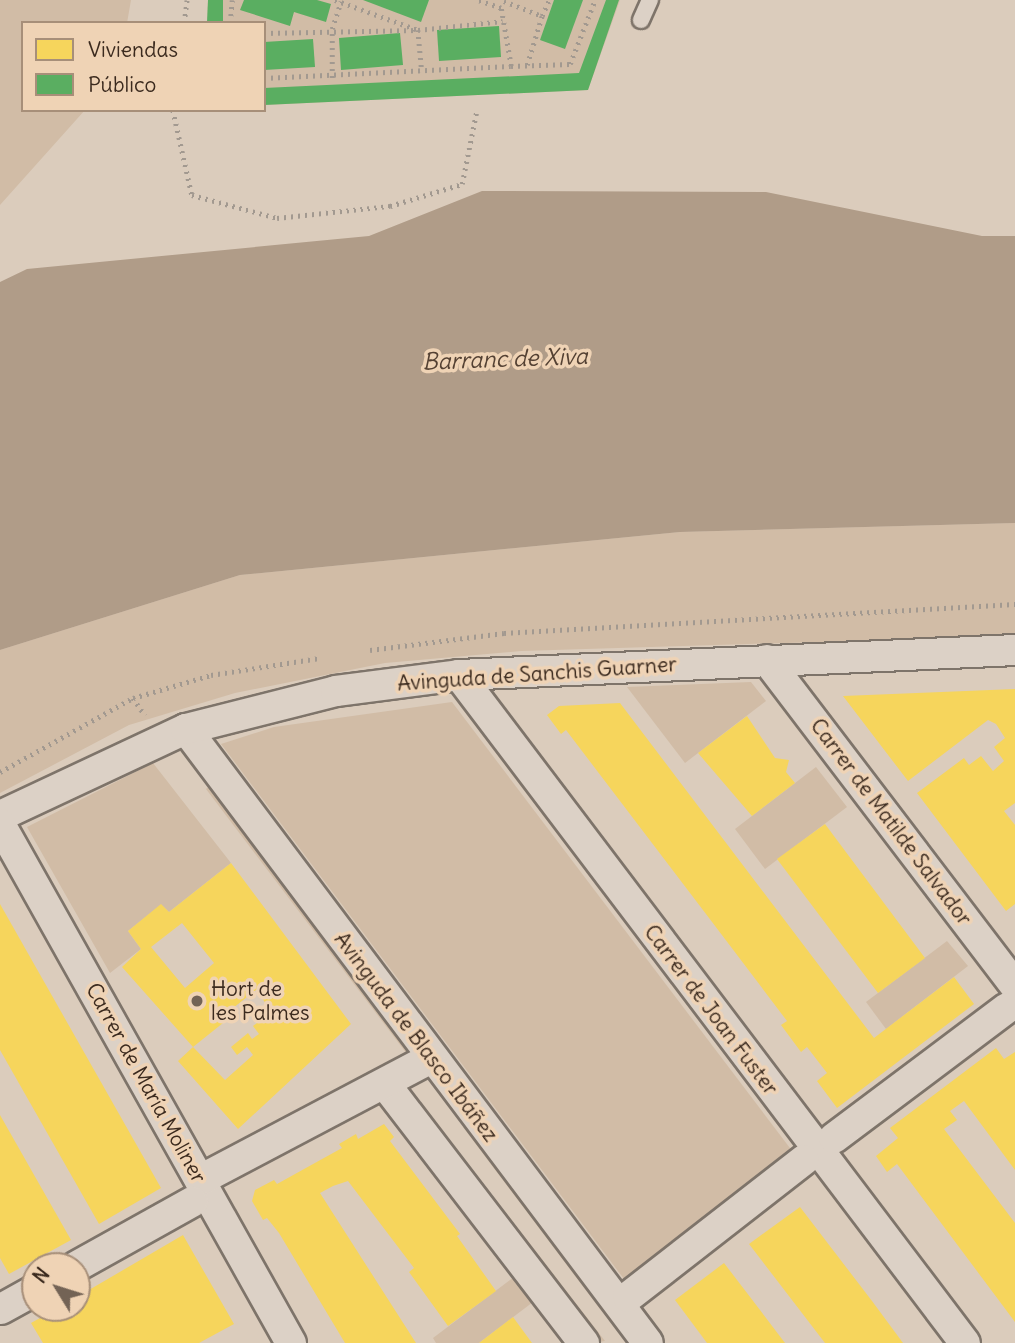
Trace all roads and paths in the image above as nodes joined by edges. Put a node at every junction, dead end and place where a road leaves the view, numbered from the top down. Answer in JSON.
{"nodes":[{"id":1,"x":187,"y":0,"type":"edge"},
{"id":2,"x":232,"y":0,"type":"edge"},
{"id":3,"x":476,"y":0,"type":"edge"},
{"id":4,"x":548,"y":0,"type":"edge"},
{"id":5,"x":595,"y":0,"type":"edge"},
{"id":6,"x":650,"y":0,"type":"edge"},
{"id":7,"x":339,"y":1,"type":"edge"},
{"id":8,"x":504,"y":1,"type":"edge"},
{"id":9,"x":501,"y":8,"type":"junction"},
{"id":10,"x":542,"y":16,"type":"junction"},
{"id":11,"x":641,"y":20,"type":"dead end"},
{"id":12,"x":184,"y":21,"type":"edge"},
{"id":13,"x":230,"y":21,"type":"edge"},
{"id":14,"x":503,"y":21,"type":"junction"},
{"id":15,"x":332,"y":29,"type":"junction"},
{"id":16,"x":418,"y":30,"type":"junction"},
{"id":17,"x":266,"y":33,"type":"edge"},
{"id":18,"x":527,"y":65,"type":"junction"},
{"id":19,"x":511,"y":66,"type":"junction"},
{"id":20,"x":422,"y":72,"type":"junction"},
{"id":21,"x":266,"y":78,"type":"edge"},
{"id":22,"x":332,"y":78,"type":"junction"},
{"id":23,"x":477,"y":109,"type":"dead end"},
{"id":24,"x":173,"y":112,"type":"edge"},
{"id":25,"x":1015,"y":650,"type":"edge"},
{"id":26,"x":767,"y":660,"type":"junction"},
{"id":27,"x":459,"y":675,"type":"junction"},
{"id":28,"x":133,"y":698,"type":"dead end"},
{"id":29,"x":148,"y":718,"type":"dead end"},
{"id":30,"x":187,"y":729,"type":"junction"},
{"id":31,"x":0,"y":816,"type":"edge"},
{"id":32,"x":0,"y":824,"type":"edge"},
{"id":33,"x":1011,"y":997,"type":"edge"},
{"id":34,"x":431,"y":1058,"type":"junction"},
{"id":35,"x":385,"y":1084,"type":"junction"},
{"id":36,"x":834,"y":1138,"type":"dead end"},
{"id":37,"x":804,"y":1160,"type":"dead end"},
{"id":38,"x":196,"y":1191,"type":"junction"},
{"id":39,"x":91,"y":1257,"type":"edge"},
{"id":40,"x":628,"y":1297,"type":"dead end"},
{"id":41,"x":21,"y":1298,"type":"edge"},
{"id":42,"x":1,"y":1309,"type":"edge"},
{"id":43,"x":291,"y":1343,"type":"edge"},
{"id":44,"x":584,"y":1343,"type":"edge"},
{"id":45,"x":648,"y":1343,"type":"edge"},
{"id":46,"x":965,"y":1343,"type":"edge"}],
"edges":[{"from":1,"to":12,"type":"path"},
{"from":2,"to":13,"type":"path"},
{"from":3,"to":9,"type":"path"},
{"from":4,"to":10,"type":"path"},
{"from":5,"to":18,"type":"path"},
{"from":6,"to":11,"type":"lane"},
{"from":7,"to":15,"type":"path"},
{"from":7,"to":16,"type":"path"},
{"from":8,"to":9,"type":"path"},
{"from":8,"to":10,"type":"path"},
{"from":9,"to":14,"type":"path"},
{"from":10,"to":18,"type":"path"},
{"from":14,"to":16,"type":"path"},
{"from":14,"to":19,"type":"path"},
{"from":15,"to":16,"type":"path"},
{"from":15,"to":17,"type":"path"},
{"from":15,"to":22,"type":"path"},
{"from":16,"to":20,"type":"path"},
{"from":18,"to":19,"type":"path"},
{"from":19,"to":20,"type":"path"},
{"from":20,"to":22,"type":"path"},
{"from":21,"to":22,"type":"path"},
{"from":23,"to":24,"type":"path"},
{"from":25,"to":26,"type":"street","name":"Avinguda de Sanchis Guarner"},
{"from":26,"to":27,"type":"street","name":"Avinguda de Sanchis Guarner"},
{"from":26,"to":33,"type":"street","name":"Carrer de Matilde Salvador"},
{"from":27,"to":30,"type":"street","name":"Avinguda de Sanchis Guarner"},
{"from":27,"to":46,"type":"street","name":"Carrer de Joan Fuster"},
{"from":28,"to":29,"type":"path"},
{"from":30,"to":31,"type":"street","name":"Avinguda de Sanchis Guarner"},
{"from":30,"to":34,"type":"street","name":"Avinguda de Blasco Ibáñez"},
{"from":32,"to":38,"type":"street","name":"Carrer de María Moliner"},
{"from":33,"to":36,"type":"street"},
{"from":34,"to":35,"type":"street"},
{"from":34,"to":45,"type":"street","name":"Avinguda de Blasco Ibáñez"},
{"from":35,"to":38,"type":"street"},
{"from":35,"to":44,"type":"street"},
{"from":37,"to":40,"type":"street"},
{"from":38,"to":39,"type":"street"},
{"from":38,"to":43,"type":"street","name":"Carrer de María Moliner"},
{"from":41,"to":42,"type":"street"}]}
